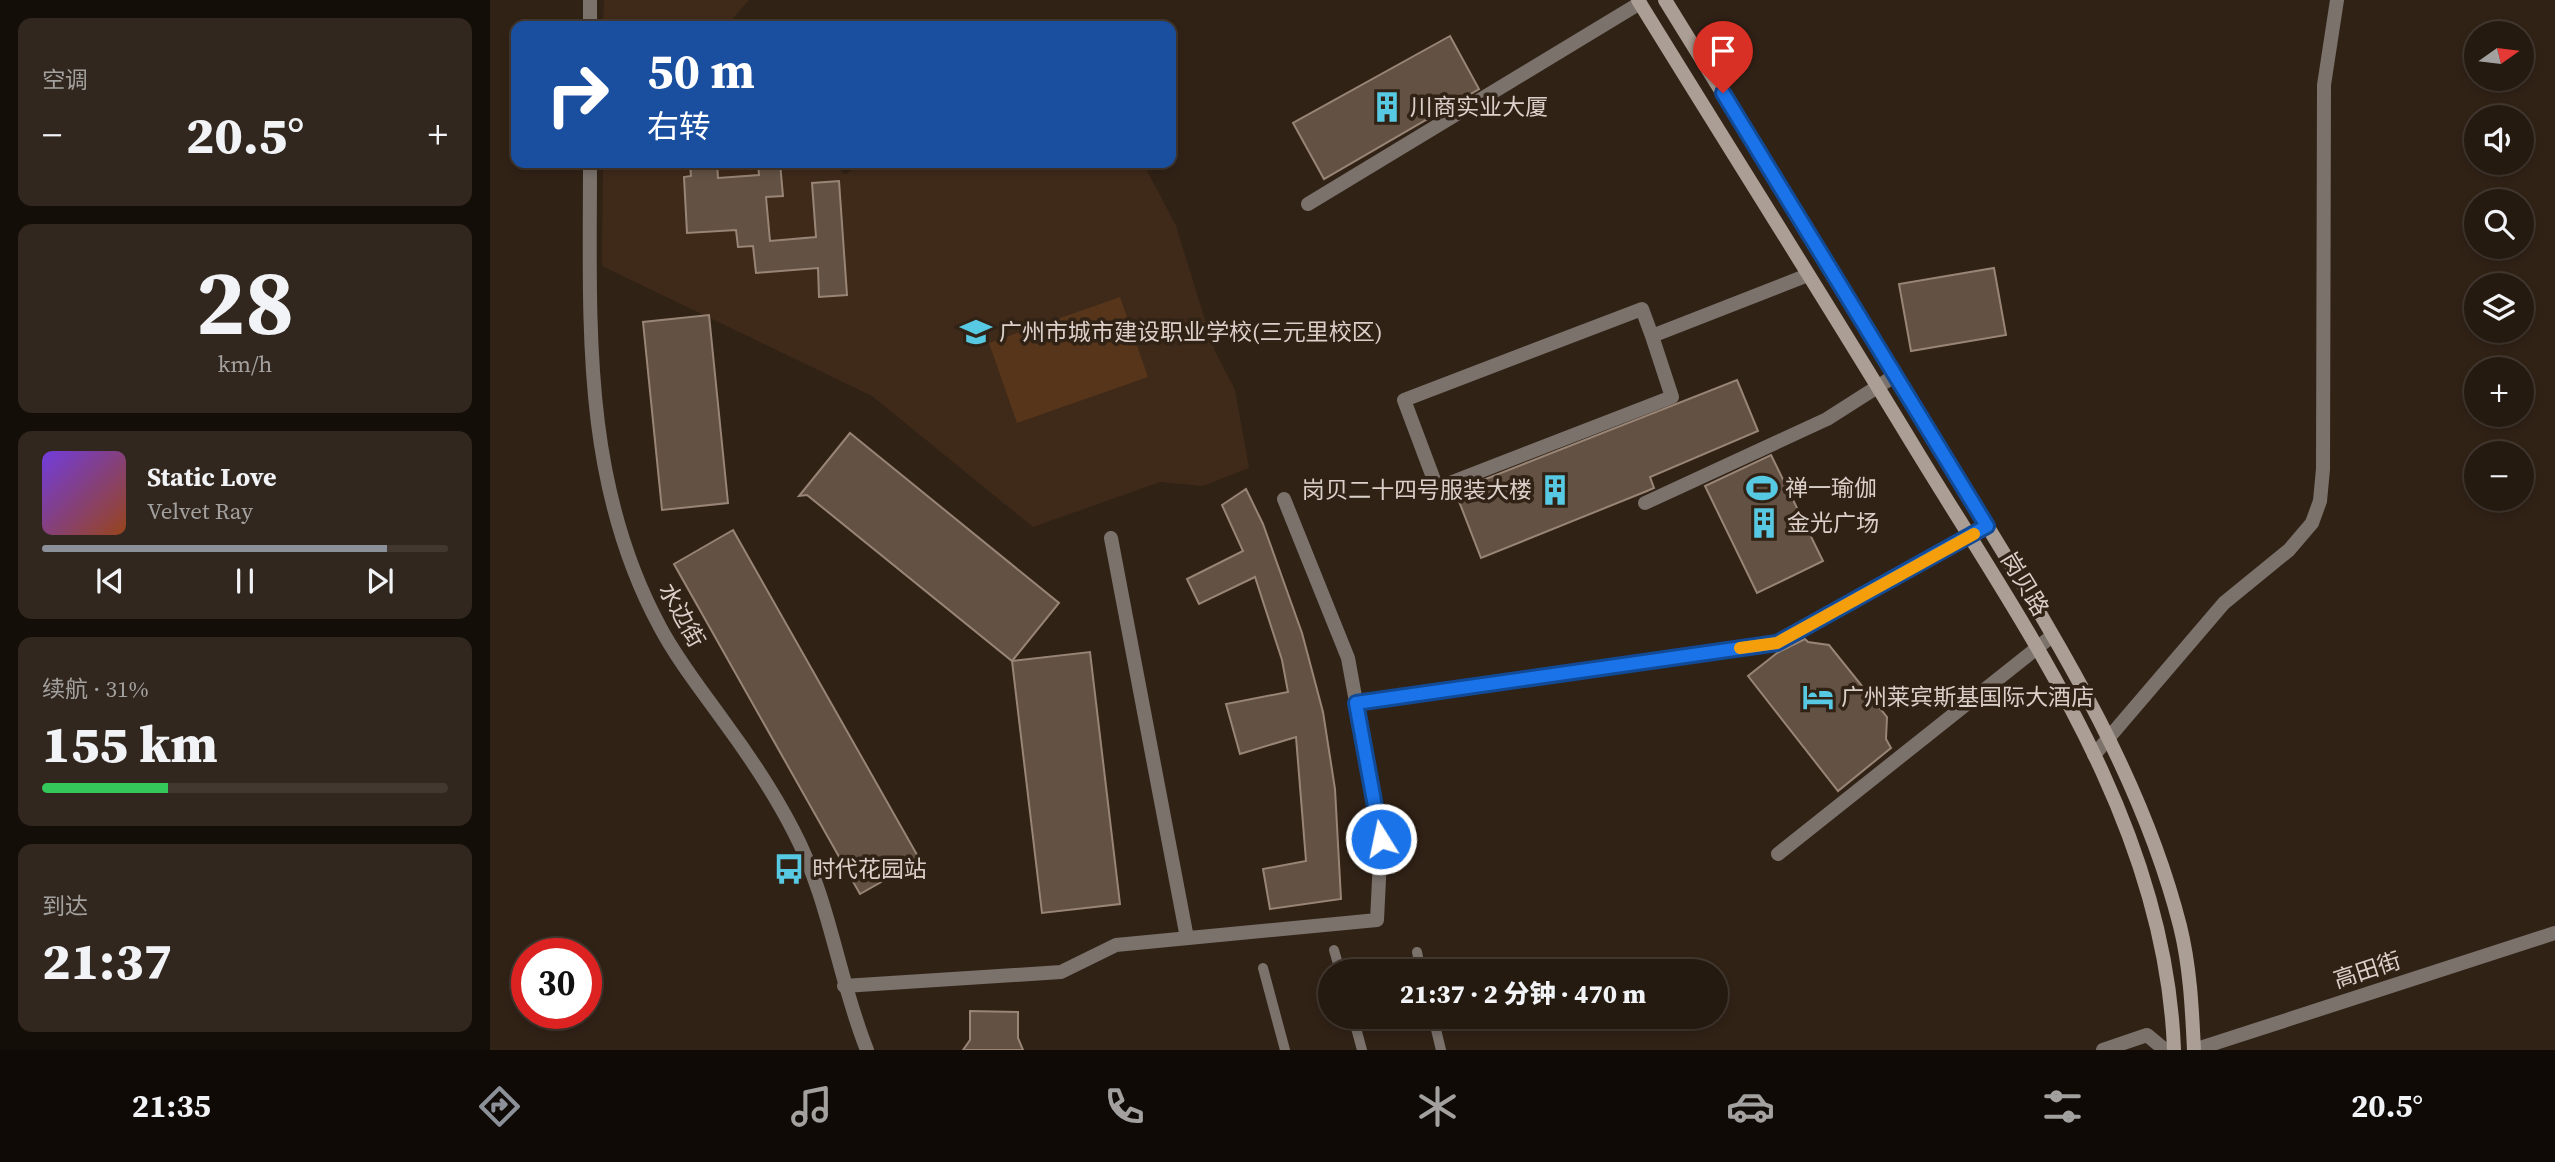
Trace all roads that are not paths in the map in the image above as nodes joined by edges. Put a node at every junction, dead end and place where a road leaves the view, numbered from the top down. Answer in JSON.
{"nodes":[{"id":1,"x":590,"y":0,"type":"edge"},
{"id":2,"x":1665,"y":0,"type":"edge"},
{"id":3,"x":2337,"y":0,"type":"edge"},
{"id":4,"x":1639,"y":1,"type":"edge"},
{"id":5,"x":590,"y":21,"type":"edge"},
{"id":6,"x":590,"y":168,"type":"edge"},
{"id":7,"x":1308,"y":204,"type":"dead end"},
{"id":8,"x":1808,"y":275,"type":"junction"},
{"id":9,"x":1652,"y":336,"type":"junction"},
{"id":10,"x":1896,"y":375,"type":"junction"},
{"id":11,"x":1878,"y":387,"type":"junction"},
{"id":12,"x":1284,"y":499,"type":"dead end"},
{"id":13,"x":1645,"y":503,"type":"dead end"},
{"id":14,"x":1987,"y":526,"type":"junction"},
{"id":15,"x":1969,"y":536,"type":"junction"},
{"id":16,"x":1111,"y":538,"type":"dead end"},
{"id":17,"x":2052,"y":636,"type":"junction"},
{"id":18,"x":2037,"y":648,"type":"junction"},
{"id":19,"x":1356,"y":703,"type":"junction"},
{"id":20,"x":2108,"y":737,"type":"junction"},
{"id":21,"x":2094,"y":755,"type":"junction"},
{"id":22,"x":1778,"y":854,"type":"dead end"},
{"id":23,"x":2555,"y":933,"type":"edge"},
{"id":24,"x":1187,"y":939,"type":"junction"},
{"id":25,"x":1334,"y":950,"type":"dead end"},
{"id":26,"x":1416,"y":952,"type":"dead end"},
{"id":27,"x":1337,"y":959,"type":"edge"},
{"id":28,"x":1418,"y":959,"type":"edge"},
{"id":29,"x":1263,"y":968,"type":"dead end"},
{"id":30,"x":845,"y":986,"type":"junction"},
{"id":31,"x":1356,"y":1029,"type":"edge"},
{"id":32,"x":1436,"y":1029,"type":"edge"},
{"id":33,"x":867,"y":1050,"type":"edge"},
{"id":34,"x":1285,"y":1050,"type":"edge"},
{"id":35,"x":1362,"y":1050,"type":"edge"},
{"id":36,"x":1441,"y":1050,"type":"edge"},
{"id":37,"x":2103,"y":1050,"type":"edge"},
{"id":38,"x":2165,"y":1050,"type":"edge"},
{"id":39,"x":2174,"y":1050,"type":"edge"},
{"id":40,"x":2194,"y":1050,"type":"edge"}],
"edges":[{"from":1,"to":5,"type":"street"},
{"from":2,"to":10,"type":"main road","name":"岗贝路"},
{"from":3,"to":20,"type":"street"},
{"from":4,"to":7,"type":"street"},
{"from":4,"to":8,"type":"main road","name":"岗贝路"},
{"from":6,"to":30,"type":"street","name":"水边街"},
{"from":8,"to":9,"type":"street"},
{"from":8,"to":11,"type":"main road","name":"岗贝路"},
{"from":9,"to":9,"type":"street"},
{"from":10,"to":11,"type":"street"},
{"from":10,"to":14,"type":"main road","name":"岗贝路"},
{"from":11,"to":13,"type":"street"},
{"from":11,"to":15,"type":"main road","name":"岗贝路"},
{"from":12,"to":19,"type":"street"},
{"from":14,"to":15,"type":"street"},
{"from":14,"to":17,"type":"main road","name":"岗贝路"},
{"from":15,"to":18,"type":"main road","name":"岗贝路"},
{"from":15,"to":19,"type":"street"},
{"from":16,"to":24,"type":"street"},
{"from":17,"to":18,"type":"street"},
{"from":17,"to":20,"type":"main road","name":"岗贝路"},
{"from":18,"to":21,"type":"main road","name":"岗贝路"},
{"from":18,"to":22,"type":"street"},
{"from":19,"to":24,"type":"street"},
{"from":20,"to":21,"type":"street"},
{"from":20,"to":40,"type":"main road","name":"岗贝路"},
{"from":21,"to":39,"type":"main road","name":"岗贝路"},
{"from":23,"to":40,"type":"street","name":"高田街"},
{"from":24,"to":30,"type":"street"},
{"from":25,"to":27,"type":"lane"},
{"from":26,"to":28,"type":"lane"},
{"from":29,"to":34,"type":"lane"},
{"from":30,"to":33,"type":"street","name":"水边街"},
{"from":31,"to":35,"type":"lane"},
{"from":32,"to":36,"type":"lane"},
{"from":37,"to":38,"type":"street"}]}
